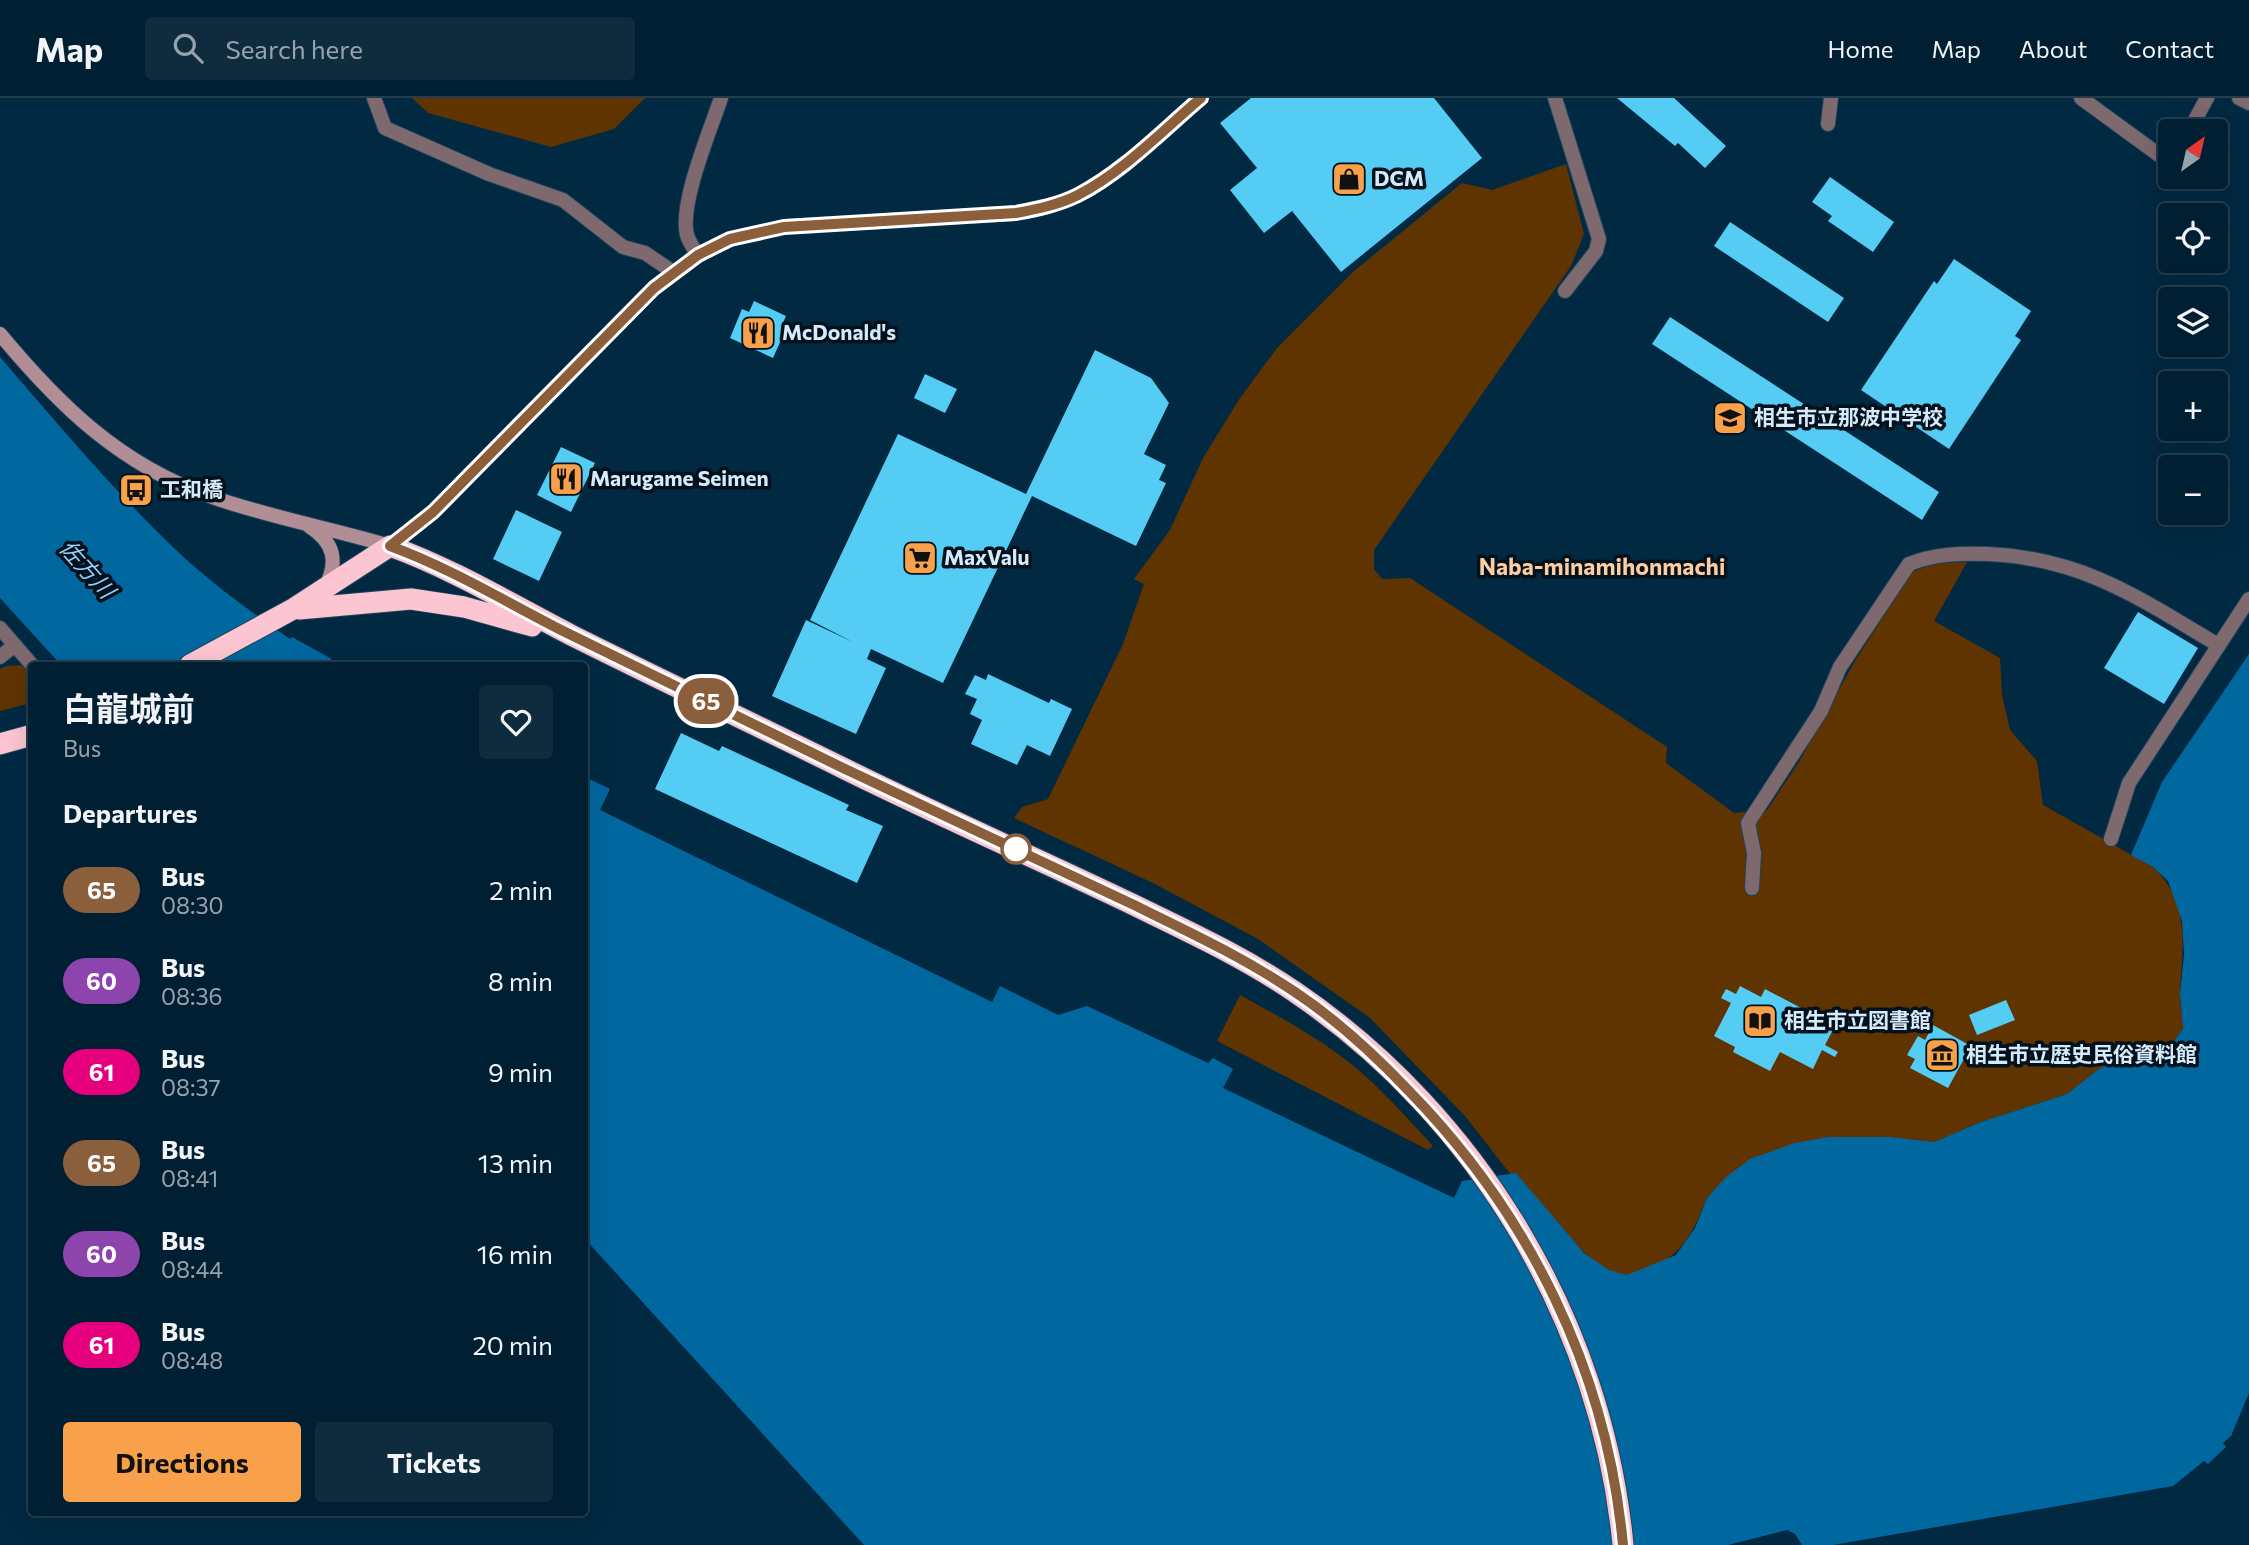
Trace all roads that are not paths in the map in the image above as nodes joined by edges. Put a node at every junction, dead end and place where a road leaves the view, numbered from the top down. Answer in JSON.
{"nodes":[{"id":1,"x":374,"y":98,"type":"edge"},
{"id":2,"x":721,"y":98,"type":"edge"},
{"id":3,"x":1201,"y":98,"type":"edge"},
{"id":4,"x":1555,"y":98,"type":"edge"},
{"id":5,"x":1831,"y":98,"type":"edge"},
{"id":6,"x":2081,"y":98,"type":"edge"},
{"id":7,"x":2207,"y":98,"type":"edge"},
{"id":8,"x":2239,"y":98,"type":"edge"},
{"id":9,"x":2249,"y":103,"type":"edge"},
{"id":10,"x":2196,"y":119,"type":"edge"},
{"id":11,"x":1828,"y":124,"type":"dead end"},
{"id":12,"x":2158,"y":154,"type":"edge"},
{"id":13,"x":698,"y":255,"type":"junction"},
{"id":14,"x":673,"y":272,"type":"junction"},
{"id":15,"x":1565,"y":291,"type":"dead end"},
{"id":16,"x":0,"y":334,"type":"edge"},
{"id":17,"x":304,"y":522,"type":"junction"},
{"id":18,"x":390,"y":546,"type":"junction"},
{"id":19,"x":324,"y":589,"type":"junction"},
{"id":20,"x":2249,"y":599,"type":"edge"},
{"id":21,"x":293,"y":609,"type":"junction"},
{"id":22,"x":0,"y":628,"type":"edge"},
{"id":23,"x":576,"y":637,"type":"junction"},
{"id":24,"x":15,"y":645,"type":"junction"},
{"id":25,"x":2218,"y":645,"type":"junction"},
{"id":26,"x":0,"y":657,"type":"edge"},
{"id":27,"x":29,"y":662,"type":"edge"},
{"id":28,"x":196,"y":662,"type":"edge"},
{"id":29,"x":28,"y":737,"type":"edge"},
{"id":30,"x":0,"y":744,"type":"edge"},
{"id":31,"x":2111,"y":839,"type":"dead end"},
{"id":32,"x":1752,"y":888,"type":"dead end"},
{"id":33,"x":1623,"y":1545,"type":"edge"}],
"edges":[{"from":1,"to":14,"type":"street"},
{"from":2,"to":13,"type":"street"},
{"from":3,"to":13,"type":"street"},
{"from":4,"to":15,"type":"street"},
{"from":5,"to":11,"type":"street"},
{"from":6,"to":12,"type":"street"},
{"from":7,"to":10,"type":"street"},
{"from":8,"to":9,"type":"street"},
{"from":13,"to":14,"type":"street"},
{"from":14,"to":18,"type":"street"},
{"from":16,"to":17,"type":"street"},
{"from":17,"to":18,"type":"street"},
{"from":17,"to":19,"type":"street"},
{"from":18,"to":19,"type":"highway"},
{"from":18,"to":23,"type":"highway"},
{"from":19,"to":21,"type":"highway"},
{"from":20,"to":25,"type":"street"},
{"from":21,"to":23,"type":"highway"},
{"from":21,"to":28,"type":"highway"},
{"from":22,"to":24,"type":"street"},
{"from":23,"to":33,"type":"highway"},
{"from":24,"to":26,"type":"street"},
{"from":24,"to":27,"type":"street"},
{"from":25,"to":31,"type":"street"},
{"from":25,"to":32,"type":"street"},
{"from":29,"to":30,"type":"highway"}]}
